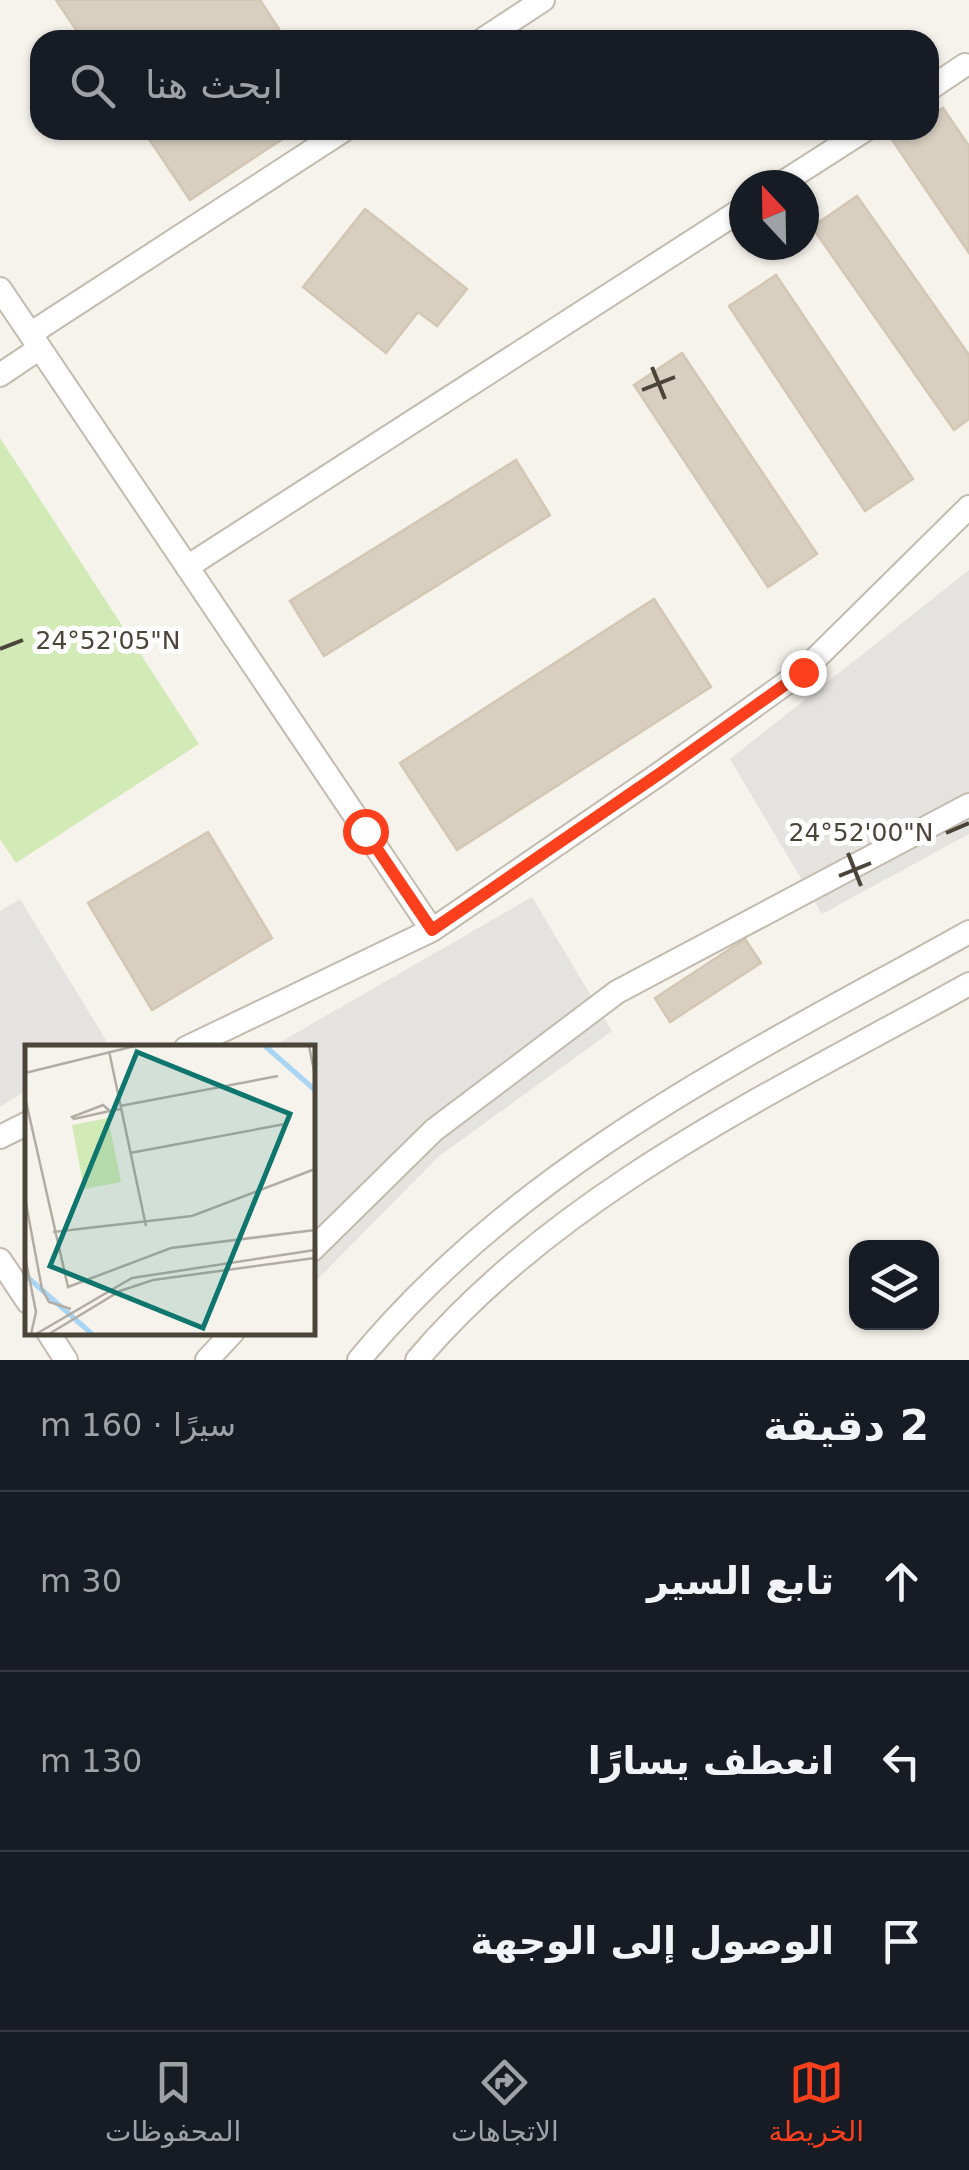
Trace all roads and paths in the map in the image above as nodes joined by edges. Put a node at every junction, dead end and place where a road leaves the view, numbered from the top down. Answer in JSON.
{"nodes":[{"id":1,"x":544,"y":0,"type":"edge"},
{"id":2,"x":498,"y":30,"type":"edge"},
{"id":3,"x":965,"y":66,"type":"dead end"},
{"id":4,"x":939,"y":82,"type":"edge"},
{"id":5,"x":329,"y":140,"type":"edge"},
{"id":6,"x":849,"y":140,"type":"edge"},
{"id":7,"x":802,"y":170,"type":"edge"},
{"id":8,"x":729,"y":218,"type":"edge"},
{"id":9,"x":0,"y":289,"type":"edge"},
{"id":10,"x":35,"y":341,"type":"junction"},
{"id":11,"x":0,"y":375,"type":"edge"},
{"id":12,"x":969,"y":507,"type":"edge"},
{"id":13,"x":187,"y":567,"type":"junction"},
{"id":14,"x":969,"y":805,"type":"edge"},
{"id":15,"x":432,"y":930,"type":"junction"},
{"id":16,"x":969,"y":932,"type":"edge"},
{"id":17,"x":969,"y":984,"type":"edge"},
{"id":18,"x":192,"y":1045,"type":"edge"},
{"id":19,"x":25,"y":1125,"type":"edge"},
{"id":20,"x":0,"y":1136,"type":"edge"},
{"id":21,"x":315,"y":1247,"type":"edge"},
{"id":22,"x":0,"y":1260,"type":"edge"},
{"id":23,"x":25,"y":1298,"type":"edge"},
{"id":24,"x":50,"y":1335,"type":"edge"},
{"id":25,"x":231,"y":1335,"type":"edge"},
{"id":26,"x":66,"y":1360,"type":"edge"},
{"id":27,"x":207,"y":1360,"type":"edge"},
{"id":28,"x":359,"y":1360,"type":"edge"},
{"id":29,"x":417,"y":1360,"type":"edge"}],
"edges":[{"from":1,"to":2,"type":"street"},
{"from":3,"to":4,"type":"street"},
{"from":5,"to":10,"type":"street"},
{"from":6,"to":7,"type":"street"},
{"from":8,"to":13,"type":"street"},
{"from":9,"to":10,"type":"street"},
{"from":10,"to":11,"type":"street"},
{"from":10,"to":13,"type":"street"},
{"from":12,"to":15,"type":"street"},
{"from":13,"to":15,"type":"street"},
{"from":14,"to":21,"type":"street"},
{"from":15,"to":18,"type":"street"},
{"from":16,"to":28,"type":"street"},
{"from":17,"to":29,"type":"street"},
{"from":19,"to":20,"type":"street"},
{"from":22,"to":23,"type":"street"},
{"from":24,"to":26,"type":"street"},
{"from":25,"to":27,"type":"street"}]}
